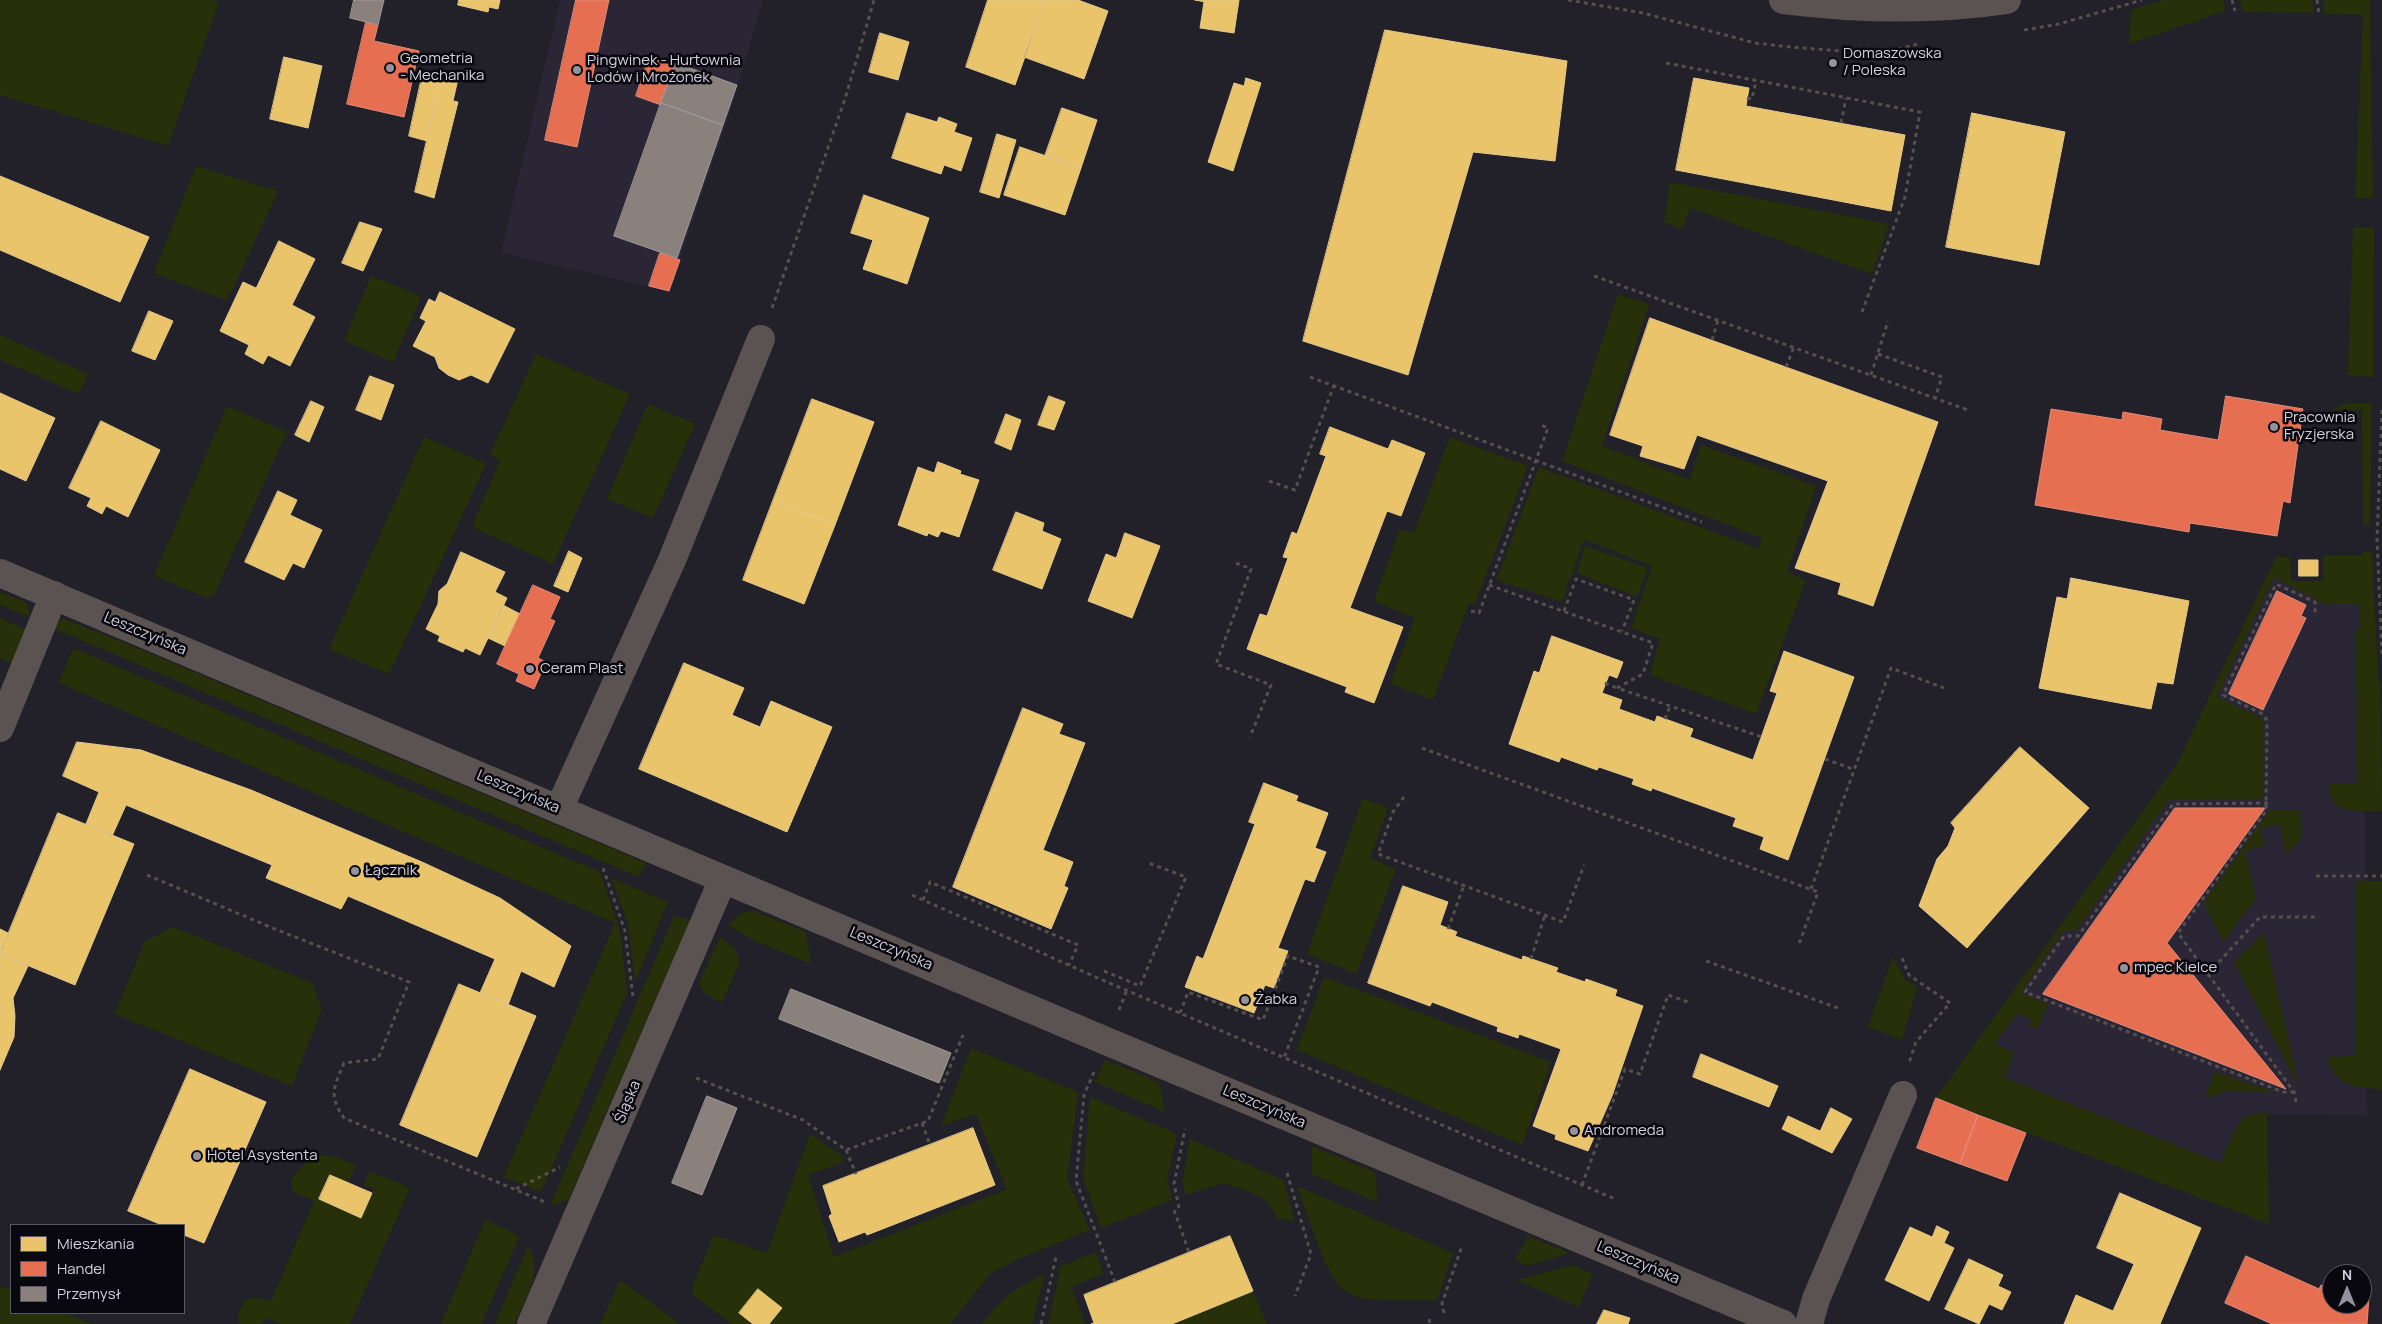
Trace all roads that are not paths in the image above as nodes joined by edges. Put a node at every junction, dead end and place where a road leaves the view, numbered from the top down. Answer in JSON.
{"nodes":[{"id":1,"x":1783,"y":0,"type":"edge"},
{"id":2,"x":2007,"y":0,"type":"edge"},
{"id":3,"x":760,"y":339,"type":"road end"},
{"id":4,"x":0,"y":573,"type":"edge"},
{"id":5,"x":54,"y":595,"type":"junction"},
{"id":6,"x":0,"y":728,"type":"edge"},
{"id":7,"x":558,"y":809,"type":"junction"},
{"id":8,"x":723,"y":879,"type":"junction"},
{"id":9,"x":1903,"y":1095,"type":"road end"},
{"id":10,"x":531,"y":1324,"type":"edge"},
{"id":11,"x":1783,"y":1324,"type":"edge"},
{"id":12,"x":1810,"y":1324,"type":"edge"}],
"edges":[{"from":1,"to":2,"type":"street"},
{"from":3,"to":7,"type":"street"},
{"from":4,"to":5,"type":"street","name":"Leszczyńska"},
{"from":5,"to":6,"type":"street"},
{"from":5,"to":7,"type":"street","name":"Leszczyńska"},
{"from":7,"to":8,"type":"street","name":"Leszczyńska"},
{"from":8,"to":10,"type":"street","name":"Śląska"},
{"from":8,"to":11,"type":"street","name":"Leszczyńska"},
{"from":9,"to":12,"type":"street"}]}
